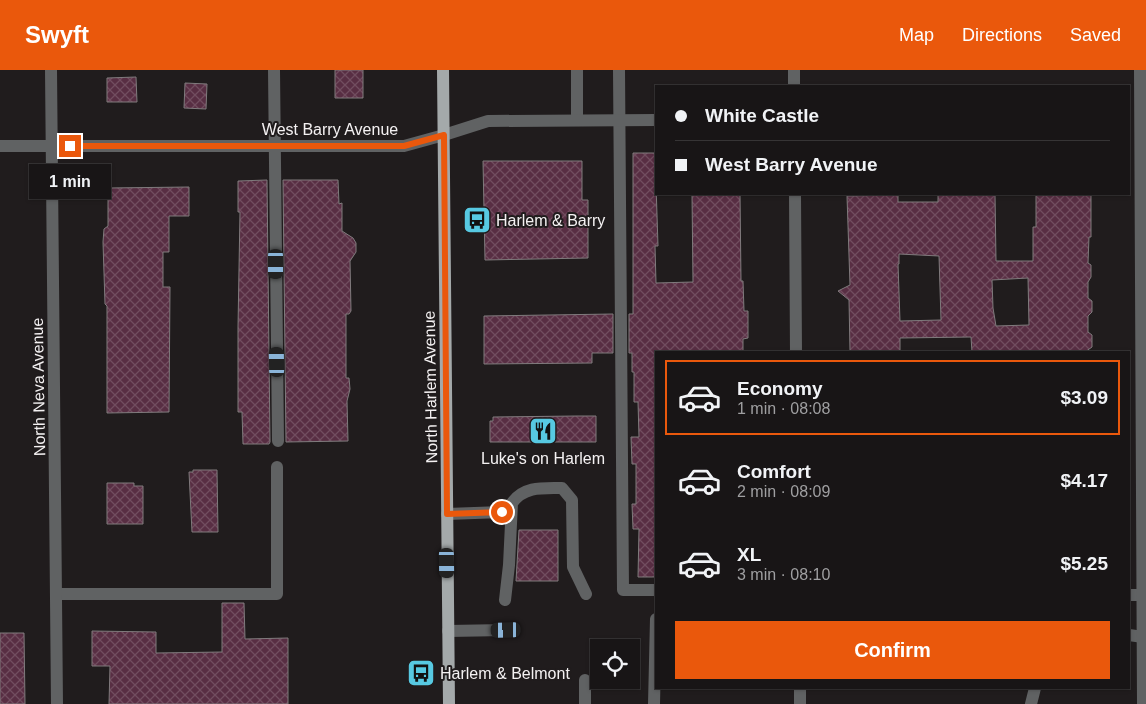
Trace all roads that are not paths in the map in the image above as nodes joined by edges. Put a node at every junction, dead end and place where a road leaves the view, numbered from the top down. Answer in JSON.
{"nodes":[{"id":1,"x":52,"y":70,"type":"edge"},
{"id":2,"x":274,"y":70,"type":"edge"},
{"id":3,"x":443,"y":70,"type":"edge"},
{"id":4,"x":578,"y":70,"type":"edge"},
{"id":5,"x":619,"y":70,"type":"edge"},
{"id":6,"x":794,"y":70,"type":"edge"},
{"id":7,"x":1140,"y":70,"type":"edge"},
{"id":8,"x":794,"y":85,"type":"edge"},
{"id":9,"x":1138,"y":114,"type":"edge"},
{"id":10,"x":577,"y":120,"type":"junction"},
{"id":11,"x":619,"y":120,"type":"junction"},
{"id":12,"x":655,"y":120,"type":"edge"},
{"id":13,"x":444,"y":135,"type":"junction"},
{"id":14,"x":0,"y":146,"type":"edge"},
{"id":15,"x":52,"y":146,"type":"junction"},
{"id":16,"x":274,"y":146,"type":"junction"},
{"id":17,"x":795,"y":195,"type":"edge"},
{"id":18,"x":796,"y":351,"type":"edge"},
{"id":19,"x":278,"y":441,"type":"dead end"},
{"id":20,"x":277,"y":466,"type":"dead end"},
{"id":21,"x":502,"y":512,"type":"dead end"},
{"id":22,"x":447,"y":514,"type":"junction"},
{"id":23,"x":655,"y":590,"type":"edge"},
{"id":24,"x":56,"y":594,"type":"junction"},
{"id":25,"x":586,"y":594,"type":"dead end"},
{"id":26,"x":1130,"y":595,"type":"edge"},
{"id":27,"x":1145,"y":595,"type":"edge"},
{"id":28,"x":505,"y":600,"type":"dead end"},
{"id":29,"x":506,"y":630,"type":"dead end"},
{"id":30,"x":448,"y":631,"type":"junction"},
{"id":31,"x":1130,"y":635,"type":"edge"},
{"id":32,"x":1143,"y":636,"type":"junction"},
{"id":33,"x":655,"y":662,"type":"edge"},
{"id":34,"x":585,"y":680,"type":"dead end"},
{"id":35,"x":800,"y":689,"type":"edge"},
{"id":36,"x":1035,"y":689,"type":"edge"},
{"id":37,"x":57,"y":704,"type":"edge"},
{"id":38,"x":449,"y":704,"type":"edge"},
{"id":39,"x":585,"y":704,"type":"edge"},
{"id":40,"x":654,"y":704,"type":"edge"},
{"id":41,"x":800,"y":704,"type":"edge"},
{"id":42,"x":1031,"y":704,"type":"edge"},
{"id":43,"x":1143,"y":704,"type":"edge"}],
"edges":[{"from":1,"to":15,"type":"street","name":"North Neva Avenue"},
{"from":2,"to":16,"type":"street"},
{"from":3,"to":13,"type":"main road","name":"North Harlem Avenue"},
{"from":4,"to":10,"type":"street"},
{"from":5,"to":11,"type":"street"},
{"from":6,"to":8,"type":"street"},
{"from":7,"to":9,"type":"street"},
{"from":9,"to":27,"type":"street"},
{"from":10,"to":11,"type":"street","name":"West Barry Avenue"},
{"from":10,"to":13,"type":"street","name":"West Barry Avenue"},
{"from":11,"to":12,"type":"street","name":"West Barry Avenue"},
{"from":11,"to":23,"type":"street"},
{"from":13,"to":16,"type":"street","name":"West Barry Avenue"},
{"from":13,"to":22,"type":"main road","name":"North Harlem Avenue"},
{"from":14,"to":15,"type":"street","name":"West Barry Avenue"},
{"from":15,"to":16,"type":"street","name":"West Barry Avenue"},
{"from":15,"to":24,"type":"street","name":"North Neva Avenue"},
{"from":16,"to":19,"type":"street"},
{"from":17,"to":18,"type":"street"},
{"from":20,"to":24,"type":"street"},
{"from":21,"to":22,"type":"street"},
{"from":22,"to":30,"type":"main road","name":"North Harlem Avenue"},
{"from":24,"to":37,"type":"street","name":"North Neva Avenue"},
{"from":25,"to":28,"type":"street"},
{"from":26,"to":27,"type":"street"},
{"from":27,"to":32,"type":"street"},
{"from":29,"to":30,"type":"street"},
{"from":30,"to":38,"type":"main road","name":"North Harlem Avenue"},
{"from":31,"to":32,"type":"street"},
{"from":32,"to":43,"type":"street"},
{"from":33,"to":40,"type":"street"},
{"from":34,"to":39,"type":"street"},
{"from":35,"to":41,"type":"street"},
{"from":36,"to":42,"type":"street"}]}
